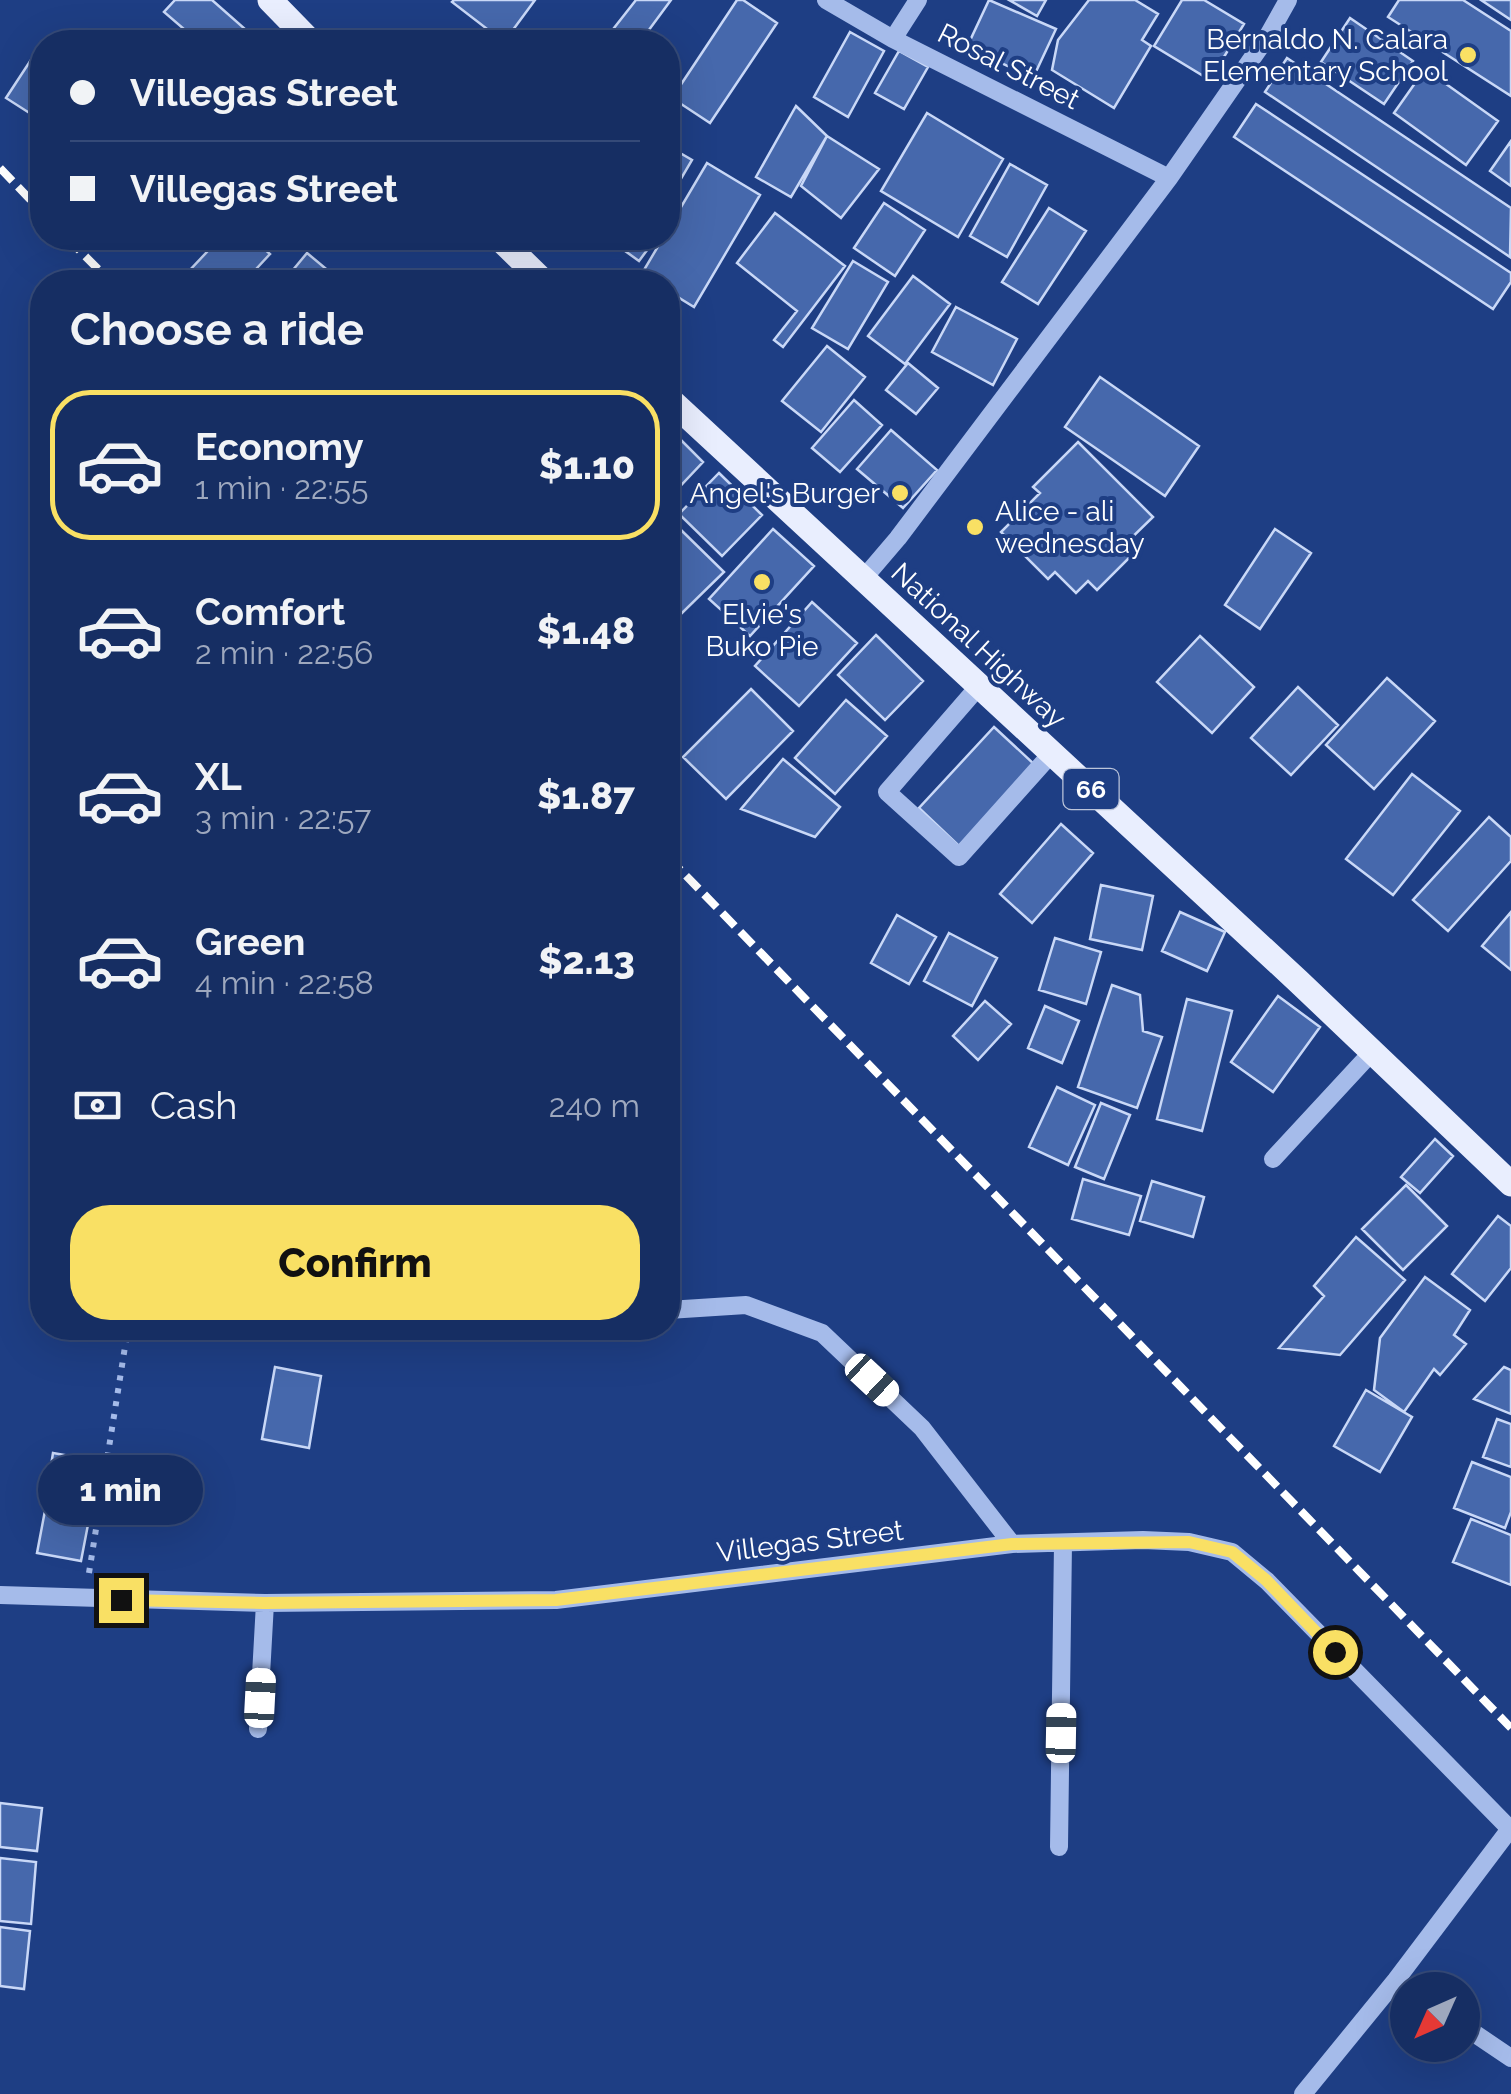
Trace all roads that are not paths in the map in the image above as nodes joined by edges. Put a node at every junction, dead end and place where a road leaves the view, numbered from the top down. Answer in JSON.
{"nodes":[{"id":1,"x":270,"y":0,"type":"edge"},
{"id":2,"x":826,"y":0,"type":"edge"},
{"id":3,"x":918,"y":0,"type":"edge"},
{"id":4,"x":1288,"y":0,"type":"edge"},
{"id":5,"x":299,"y":30,"type":"edge"},
{"id":6,"x":893,"y":38,"type":"junction"},
{"id":7,"x":1170,"y":178,"type":"junction"},
{"id":8,"x":511,"y":250,"type":"edge"},
{"id":9,"x":532,"y":270,"type":"edge"},
{"id":10,"x":680,"y":409,"type":"edge"},
{"id":11,"x":863,"y":579,"type":"junction"},
{"id":12,"x":979,"y":686,"type":"junction"},
{"id":13,"x":1052,"y":753,"type":"junction"},
{"id":14,"x":1372,"y":1052,"type":"junction"},
{"id":15,"x":1272,"y":1158,"type":"dead end"},
{"id":16,"x":1511,"y":1184,"type":"edge"},
{"id":17,"x":680,"y":1309,"type":"edge"},
{"id":18,"x":1064,"y":1543,"type":"junction"},
{"id":19,"x":1012,"y":1544,"type":"junction"},
{"id":20,"x":0,"y":1596,"type":"edge"},
{"id":21,"x":264,"y":1603,"type":"junction"},
{"id":22,"x":258,"y":1729,"type":"dead end"},
{"id":23,"x":1511,"y":1830,"type":"edge"},
{"id":24,"x":1059,"y":1848,"type":"dead end"},
{"id":25,"x":1412,"y":1972,"type":"edge"},
{"id":26,"x":1390,"y":1999,"type":"edge"},
{"id":27,"x":1480,"y":2037,"type":"edge"},
{"id":28,"x":1511,"y":2058,"type":"edge"},
{"id":29,"x":1303,"y":2094,"type":"edge"}],
"edges":[{"from":1,"to":5,"type":"main road"},
{"from":2,"to":6,"type":"street","name":"Rosal Street"},
{"from":3,"to":6,"type":"street"},
{"from":4,"to":7,"type":"street"},
{"from":6,"to":7,"type":"street","name":"Rosal Street"},
{"from":7,"to":11,"type":"street"},
{"from":8,"to":9,"type":"main road"},
{"from":10,"to":11,"type":"main road","name":"National Highway","number":"66"},
{"from":11,"to":12,"type":"main road","name":"National Highway","number":"66"},
{"from":12,"to":13,"type":"main road","name":"National Highway","number":"66"},
{"from":12,"to":13,"type":"street"},
{"from":13,"to":14,"type":"main road","name":"National Highway","number":"66"},
{"from":14,"to":15,"type":"street"},
{"from":14,"to":16,"type":"main road","name":"National Highway","number":"66"},
{"from":17,"to":19,"type":"street"},
{"from":18,"to":19,"type":"street","name":"Villegas Street"},
{"from":18,"to":23,"type":"street","name":"Villegas Street"},
{"from":18,"to":24,"type":"street"},
{"from":19,"to":21,"type":"street","name":"Villegas Street"},
{"from":20,"to":21,"type":"street","name":"Villegas Street"},
{"from":21,"to":22,"type":"street"},
{"from":23,"to":25,"type":"street"},
{"from":26,"to":29,"type":"street"},
{"from":27,"to":28,"type":"street"}]}
